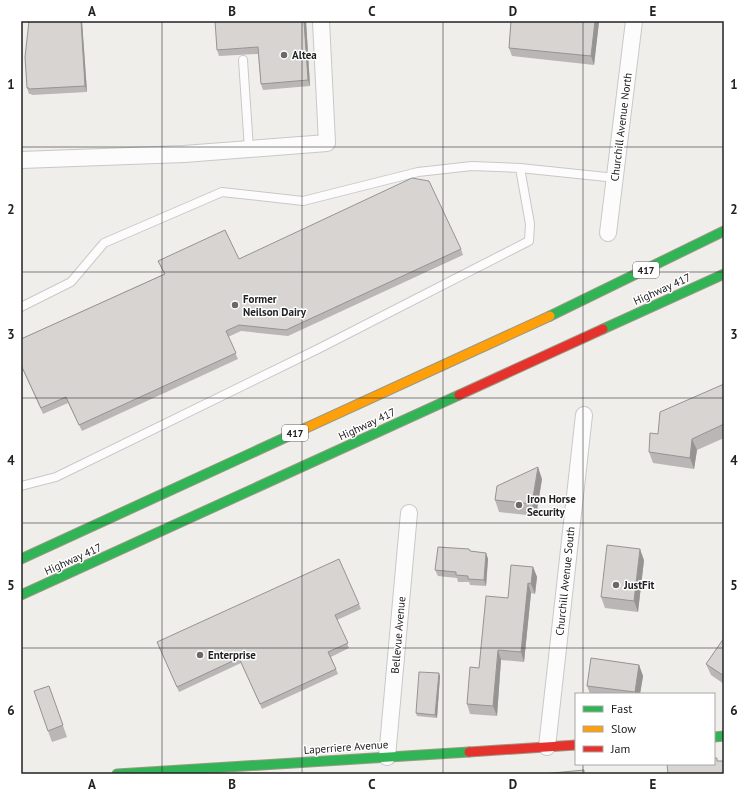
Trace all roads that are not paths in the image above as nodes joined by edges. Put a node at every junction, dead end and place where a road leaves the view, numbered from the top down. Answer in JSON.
{"nodes":[{"id":1,"x":321,"y":21,"type":"edge"},
{"id":2,"x":634,"y":21,"type":"edge"},
{"id":3,"x":243,"y":60,"type":"dead end"},
{"id":4,"x":249,"y":149,"type":"junction"},
{"id":5,"x":21,"y":160,"type":"edge"},
{"id":6,"x":520,"y":168,"type":"junction"},
{"id":7,"x":616,"y":178,"type":"junction"},
{"id":8,"x":724,"y":231,"type":"edge"},
{"id":9,"x":608,"y":233,"type":"dead end"},
{"id":10,"x":724,"y":274,"type":"edge"},
{"id":11,"x":21,"y":307,"type":"edge"},
{"id":12,"x":584,"y":415,"type":"dead end"},
{"id":13,"x":21,"y":486,"type":"edge"},
{"id":14,"x":409,"y":514,"type":"dead end"},
{"id":15,"x":21,"y":559,"type":"edge"},
{"id":16,"x":21,"y":595,"type":"edge"},
{"id":17,"x":575,"y":745,"type":"edge"},
{"id":18,"x":547,"y":747,"type":"junction"},
{"id":19,"x":387,"y":757,"type":"junction"},
{"id":20,"x":281,"y":763,"type":"junction"},
{"id":21,"x":182,"y":772,"type":"edge"},
{"id":22,"x":117,"y":774,"type":"edge"},
{"id":23,"x":282,"y":774,"type":"edge"}],
"edges":[{"from":1,"to":4,"type":"street"},
{"from":2,"to":7,"type":"street","name":"Churchill Avenue North"},
{"from":3,"to":4,"type":"lane"},
{"from":4,"to":5,"type":"street"},
{"from":6,"to":7,"type":"lane"},
{"from":6,"to":11,"type":"lane"},
{"from":6,"to":13,"type":"lane"},
{"from":7,"to":9,"type":"street","name":"Churchill Avenue North"},
{"from":8,"to":15,"type":"main road","number":"417"},
{"from":10,"to":16,"type":"main road","name":"Highway 417"},
{"from":12,"to":18,"type":"street","name":"Churchill Avenue South"},
{"from":14,"to":19,"type":"street","name":"Bellevue Avenue"},
{"from":17,"to":18,"type":"main road","name":"Laperriere Avenue"},
{"from":18,"to":19,"type":"main road","name":"Laperriere Avenue"},
{"from":19,"to":20,"type":"main road","name":"Laperriere Avenue"},
{"from":20,"to":21,"type":"main road","name":"Laperriere Avenue"},
{"from":20,"to":23,"type":"lane"},
{"from":21,"to":22,"type":"main road","name":"Laperriere Avenue"}]}
